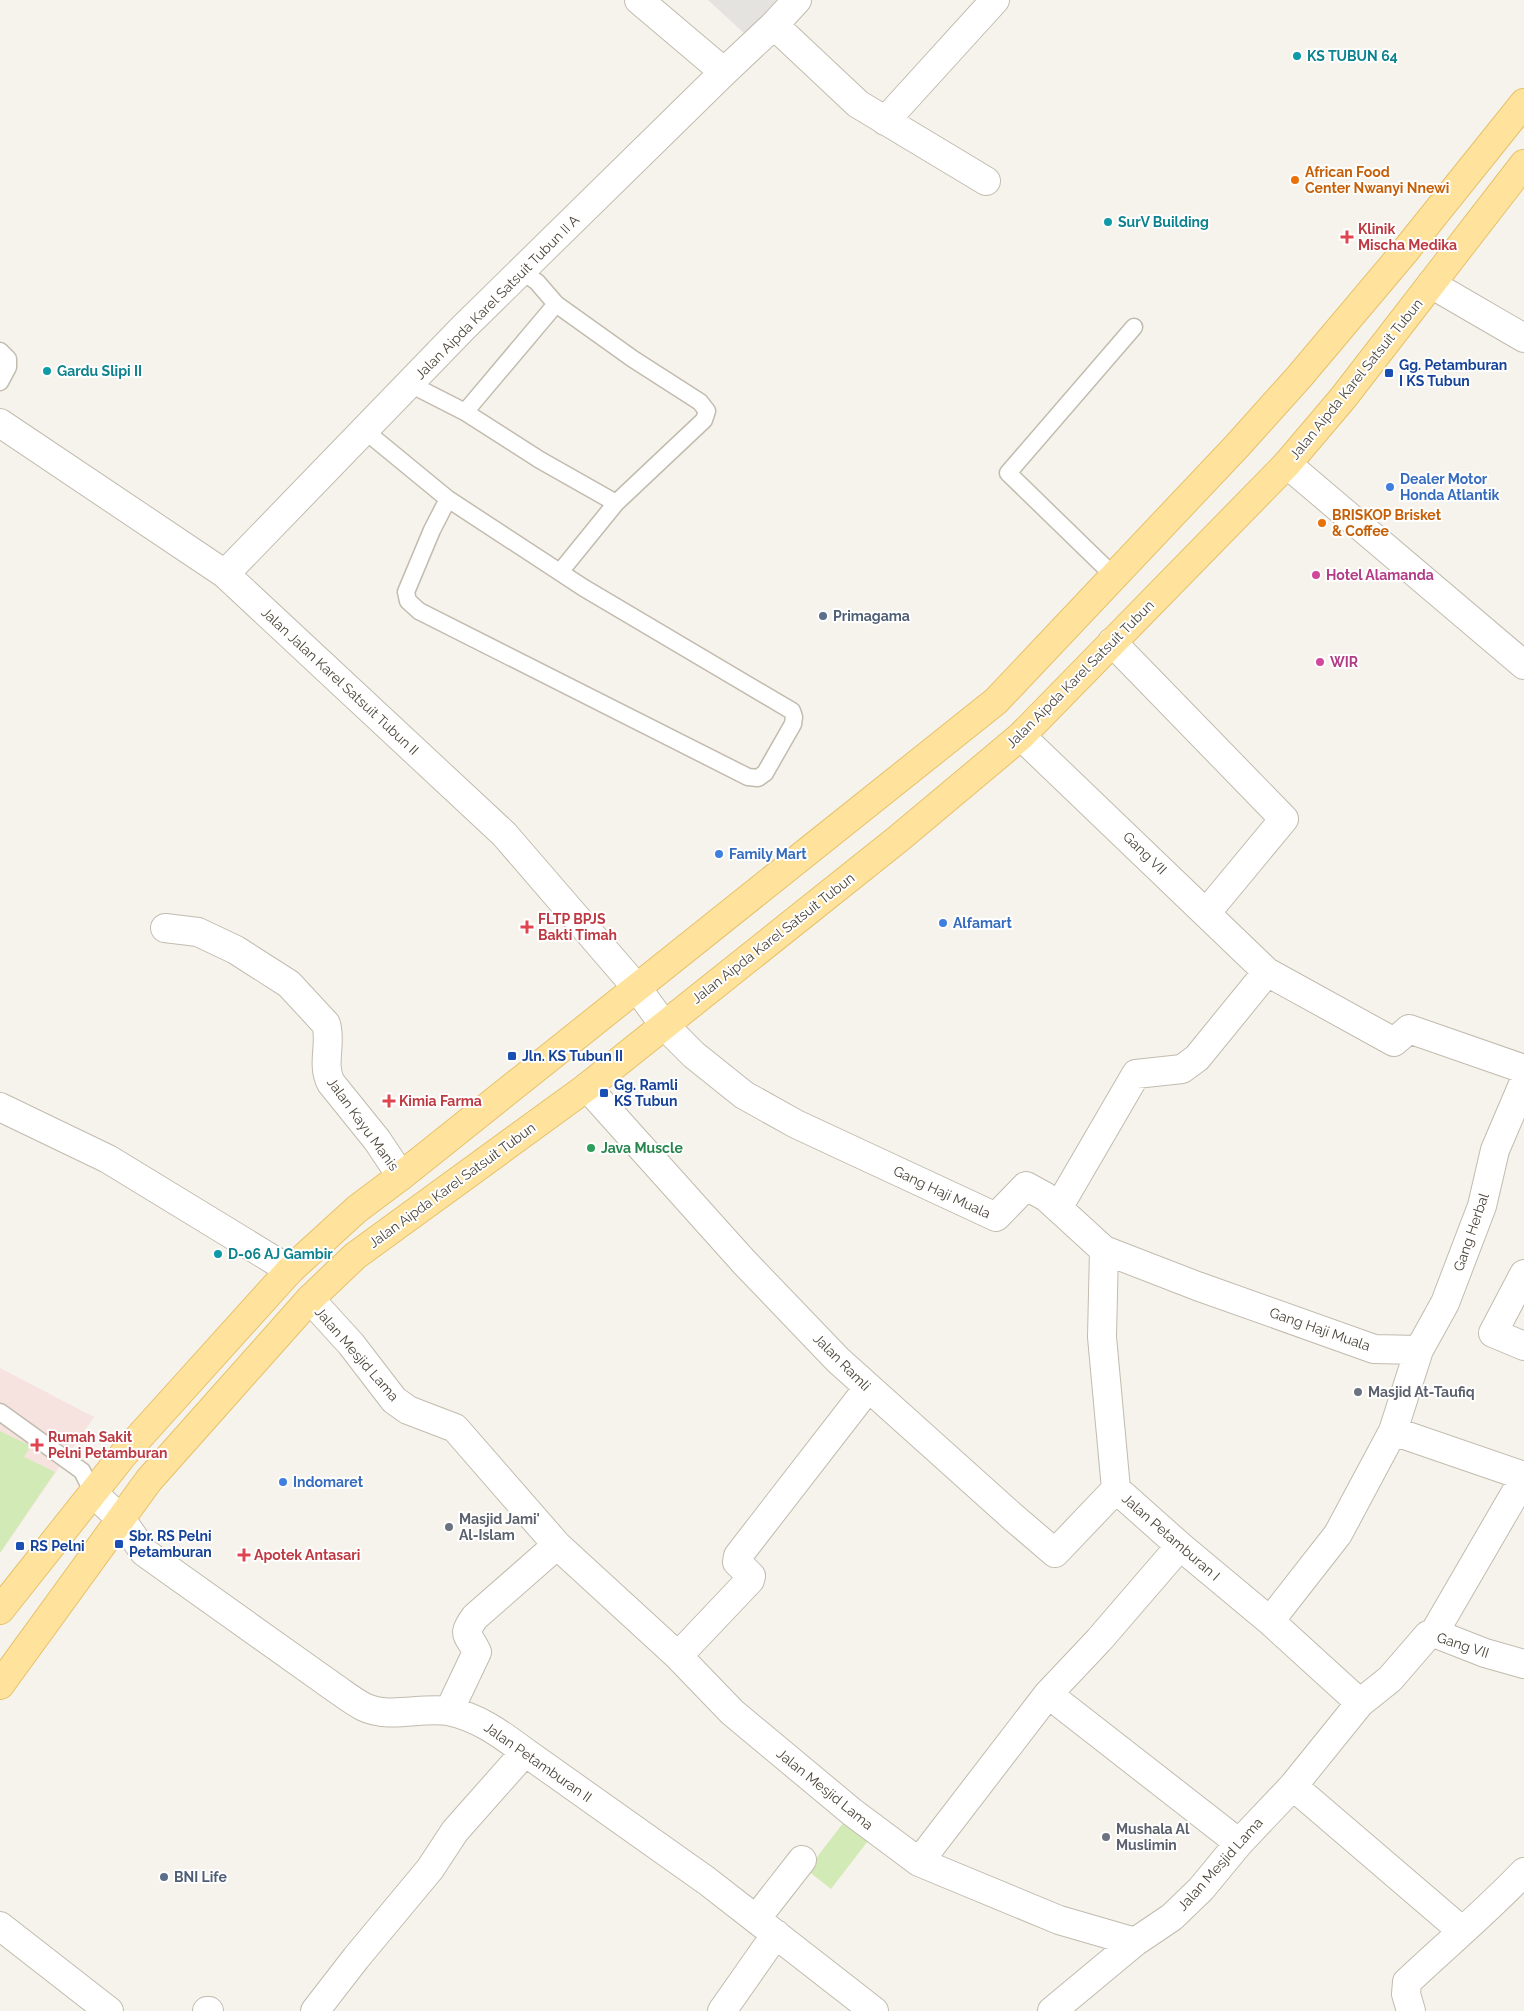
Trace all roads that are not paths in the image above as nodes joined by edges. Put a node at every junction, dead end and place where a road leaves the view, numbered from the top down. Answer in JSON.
{"nodes":[{"id":1,"x":639,"y":0,"type":"edge"},
{"id":2,"x":797,"y":0,"type":"edge"},
{"id":3,"x":994,"y":0,"type":"edge"},
{"id":4,"x":774,"y":25,"type":"junction"},
{"id":5,"x":724,"y":72,"type":"junction"},
{"id":6,"x":1524,"y":103,"type":"edge"},
{"id":7,"x":885,"y":121,"type":"junction"},
{"id":8,"x":1524,"y":164,"type":"edge"},
{"id":9,"x":986,"y":181,"type":"dead end"},
{"id":10,"x":521,"y":271,"type":"junction"},
{"id":11,"x":1431,"y":284,"type":"junction"},
{"id":12,"x":556,"y":304,"type":"junction"},
{"id":13,"x":1134,"y":327,"type":"dead end"},
{"id":14,"x":1524,"y":338,"type":"edge"},
{"id":15,"x":0,"y":351,"type":"edge"},
{"id":16,"x":0,"y":382,"type":"edge"},
{"id":17,"x":410,"y":384,"type":"junction"},
{"id":18,"x":464,"y":412,"type":"junction"},
{"id":19,"x":0,"y":423,"type":"edge"},
{"id":20,"x":364,"y":430,"type":"junction"},
{"id":21,"x":1287,"y":464,"type":"junction"},
{"id":22,"x":448,"y":499,"type":"junction"},
{"id":23,"x":616,"y":503,"type":"junction"},
{"id":24,"x":560,"y":572,"type":"junction"},
{"id":25,"x":225,"y":574,"type":"junction"},
{"id":26,"x":1114,"y":576,"type":"junction"},
{"id":27,"x":1112,"y":642,"type":"junction"},
{"id":28,"x":1524,"y":665,"type":"edge"},
{"id":29,"x":1021,"y":736,"type":"junction"},
{"id":30,"x":1206,"y":912,"type":"junction"},
{"id":31,"x":165,"y":928,"type":"dead end"},
{"id":32,"x":1267,"y":972,"type":"junction"},
{"id":33,"x":637,"y":988,"type":"junction"},
{"id":34,"x":664,"y":1025,"type":"junction"},
{"id":35,"x":1524,"y":1069,"type":"edge"},
{"id":36,"x":1524,"y":1082,"type":"edge"},
{"id":37,"x":587,"y":1087,"type":"junction"},
{"id":38,"x":0,"y":1107,"type":"edge"},
{"id":39,"x":400,"y":1176,"type":"junction"},
{"id":40,"x":1058,"y":1208,"type":"junction"},
{"id":41,"x":1104,"y":1250,"type":"junction"},
{"id":42,"x":290,"y":1270,"type":"junction"},
{"id":43,"x":1524,"y":1274,"type":"edge"},
{"id":44,"x":310,"y":1299,"type":"junction"},
{"id":45,"x":1524,"y":1346,"type":"edge"},
{"id":46,"x":1418,"y":1350,"type":"junction"},
{"id":47,"x":868,"y":1388,"type":"junction"},
{"id":48,"x":0,"y":1412,"type":"edge"},
{"id":49,"x":1393,"y":1431,"type":"junction"},
{"id":50,"x":1524,"y":1477,"type":"edge"},
{"id":51,"x":1116,"y":1489,"type":"junction"},
{"id":52,"x":93,"y":1493,"type":"junction"},
{"id":53,"x":120,"y":1519,"type":"junction"},
{"id":54,"x":557,"y":1545,"type":"junction"},
{"id":55,"x":1180,"y":1546,"type":"junction"},
{"id":56,"x":0,"y":1610,"type":"edge"},
{"id":57,"x":1270,"y":1621,"type":"junction"},
{"id":58,"x":1434,"y":1633,"type":"junction"},
{"id":59,"x":678,"y":1656,"type":"junction"},
{"id":60,"x":1524,"y":1664,"type":"edge"},
{"id":61,"x":4,"y":1672,"type":"edge"},
{"id":62,"x":1390,"y":1679,"type":"joint"},
{"id":63,"x":1048,"y":1694,"type":"junction"},
{"id":64,"x":1360,"y":1702,"type":"junction"},
{"id":65,"x":448,"y":1712,"type":"junction"},
{"id":66,"x":525,"y":1752,"type":"junction"},
{"id":67,"x":1292,"y":1786,"type":"junction"},
{"id":68,"x":1239,"y":1843,"type":"junction"},
{"id":69,"x":802,"y":1860,"type":"dead end"},
{"id":70,"x":919,"y":1862,"type":"junction"},
{"id":71,"x":1524,"y":1872,"type":"edge"},
{"id":72,"x":0,"y":1926,"type":"edge"},
{"id":73,"x":766,"y":1926,"type":"junction"},
{"id":74,"x":1461,"y":1930,"type":"junction"},
{"id":75,"x":1135,"y":1942,"type":"junction"},
{"id":76,"x":109,"y":2011,"type":"edge"},
{"id":77,"x":315,"y":2011,"type":"edge"},
{"id":78,"x":722,"y":2011,"type":"edge"},
{"id":79,"x":874,"y":2011,"type":"edge"},
{"id":80,"x":1052,"y":2011,"type":"edge"},
{"id":81,"x":1411,"y":2011,"type":"edge"}],
"edges":[{"from":1,"to":5,"type":"street"},
{"from":2,"to":4,"type":"street","name":"Jalan Aipda Karel Satsuit Tubun II A"},
{"from":3,"to":7,"type":"street"},
{"from":4,"to":5,"type":"street","name":"Jalan Aipda Karel Satsuit Tubun II A"},
{"from":4,"to":7,"type":"street"},
{"from":5,"to":10,"type":"street","name":"Jalan Aipda Karel Satsuit Tubun II A"},
{"from":6,"to":26,"type":"main road"},
{"from":7,"to":9,"type":"street"},
{"from":8,"to":11,"type":"main road","name":"Jalan Aipda Karel Satsuit Tubun"},
{"from":10,"to":12,"type":"lane"},
{"from":10,"to":17,"type":"street","name":"Jalan Aipda Karel Satsuit Tubun II A"},
{"from":11,"to":14,"type":"street"},
{"from":11,"to":21,"type":"main road","name":"Jalan Aipda Karel Satsuit Tubun"},
{"from":12,"to":18,"type":"lane"},
{"from":12,"to":23,"type":"lane"},
{"from":13,"to":26,"type":"lane"},
{"from":15,"to":16,"type":"lane"},
{"from":17,"to":18,"type":"lane"},
{"from":17,"to":20,"type":"street","name":"Jalan Aipda Karel Satsuit Tubun II A"},
{"from":18,"to":23,"type":"lane"},
{"from":19,"to":25,"type":"street","name":"Jalan Jalan Karel Satsuit Tubun II"},
{"from":20,"to":22,"type":"lane"},
{"from":20,"to":25,"type":"street","name":"Jalan Aipda Karel Satsuit Tubun II A"},
{"from":21,"to":27,"type":"main road","name":"Jalan Aipda Karel Satsuit Tubun"},
{"from":21,"to":28,"type":"street"},
{"from":22,"to":24,"type":"lane"},
{"from":22,"to":24,"type":"lane"},
{"from":23,"to":24,"type":"lane"},
{"from":25,"to":33,"type":"street","name":"Jalan Jalan Karel Satsuit Tubun II"},
{"from":26,"to":33,"type":"main road"},
{"from":27,"to":29,"type":"main road","name":"Jalan Aipda Karel Satsuit Tubun"},
{"from":27,"to":30,"type":"street"},
{"from":29,"to":30,"type":"street","name":"Gang VII"},
{"from":29,"to":34,"type":"main road","name":"Jalan Aipda Karel Satsuit Tubun"},
{"from":30,"to":32,"type":"street","name":"Gang VII"},
{"from":31,"to":39,"type":"street","name":"Jalan Kayu Manis"},
{"from":32,"to":35,"type":"street","name":"Gang VII"},
{"from":32,"to":40,"type":"street"},
{"from":33,"to":34,"type":"street","name":"Jalan Jalan Karel Satsuit Tubun II"},
{"from":33,"to":39,"type":"main road"},
{"from":34,"to":37,"type":"main road","name":"Jalan Aipda Karel Satsuit Tubun"},
{"from":34,"to":40,"type":"street","name":"Gang Haji Muala"},
{"from":36,"to":46,"type":"street","name":"Gang Herbal"},
{"from":37,"to":44,"type":"main road","name":"Jalan Aipda Karel Satsuit Tubun"},
{"from":37,"to":47,"type":"street","name":"Jalan Ramli"},
{"from":38,"to":42,"type":"street"},
{"from":39,"to":42,"type":"main road"},
{"from":40,"to":41,"type":"street","name":"Gang Haji Muala"},
{"from":41,"to":46,"type":"street","name":"Gang Haji Muala"},
{"from":41,"to":51,"type":"street","name":"Jalan Petamburan I"},
{"from":42,"to":52,"type":"main road"},
{"from":43,"to":45,"type":"street"},
{"from":44,"to":53,"type":"main road","name":"Jalan Aipda Karel Satsuit Tubun"},
{"from":44,"to":54,"type":"street","name":"Jalan Mesjid Lama"},
{"from":46,"to":49,"type":"street","name":"Gang Herbal"},
{"from":47,"to":51,"type":"street","name":"Jalan Ramli"},
{"from":47,"to":59,"type":"street"},
{"from":48,"to":52,"type":"lane"},
{"from":49,"to":50,"type":"street"},
{"from":49,"to":57,"type":"street","name":"Gang Herbal"},
{"from":50,"to":58,"type":"street"},
{"from":51,"to":55,"type":"street","name":"Jalan Petamburan I"},
{"from":52,"to":53,"type":"street","name":"Jalan Petamburan II"},
{"from":52,"to":56,"type":"main road"},
{"from":53,"to":61,"type":"main road","name":"Jalan Aipda Karel Satsuit Tubun"},
{"from":53,"to":65,"type":"street","name":"Jalan Petamburan II"},
{"from":54,"to":59,"type":"street","name":"Jalan Mesjid Lama"},
{"from":54,"to":65,"type":"street"},
{"from":55,"to":57,"type":"street","name":"Jalan Petamburan I"},
{"from":55,"to":63,"type":"street"},
{"from":57,"to":64,"type":"street","name":"Jalan Petamburan I"},
{"from":58,"to":60,"type":"street","name":"Gang VII"},
{"from":58,"to":62,"type":"street","name":"Gang VII"},
{"from":59,"to":70,"type":"street","name":"Jalan Mesjid Lama"},
{"from":62,"to":64,"type":"street","name":"Jalan Mesjid Lama"},
{"from":63,"to":68,"type":"street"},
{"from":63,"to":70,"type":"street"},
{"from":64,"to":67,"type":"street","name":"Jalan Mesjid Lama"},
{"from":65,"to":66,"type":"street","name":"Jalan Petamburan II"},
{"from":66,"to":73,"type":"street","name":"Jalan Petamburan II"},
{"from":66,"to":77,"type":"street"},
{"from":67,"to":68,"type":"street","name":"Jalan Mesjid Lama"},
{"from":67,"to":74,"type":"street"},
{"from":68,"to":75,"type":"street","name":"Jalan Mesjid Lama"},
{"from":69,"to":73,"type":"street"},
{"from":70,"to":75,"type":"street","name":"Jalan Mesjid Lama"},
{"from":71,"to":74,"type":"street"},
{"from":72,"to":76,"type":"street"},
{"from":73,"to":78,"type":"street"},
{"from":73,"to":79,"type":"street","name":"Jalan Petamburan II"},
{"from":74,"to":81,"type":"street"},
{"from":75,"to":80,"type":"street"}]}
